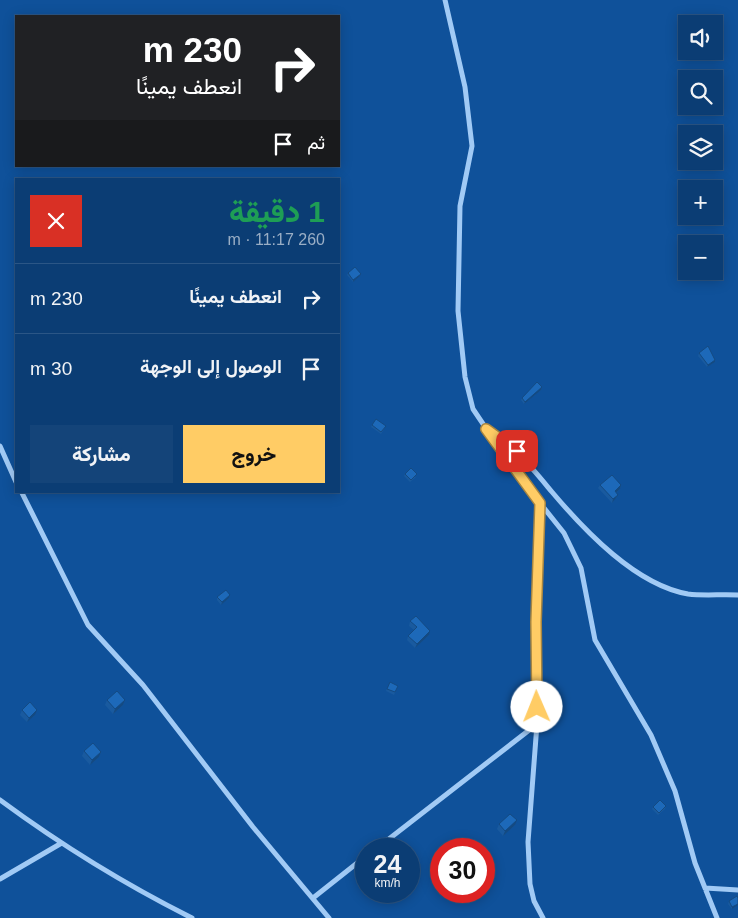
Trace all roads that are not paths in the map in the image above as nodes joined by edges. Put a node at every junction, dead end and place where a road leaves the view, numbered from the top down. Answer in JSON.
{"nodes":[{"id":1,"x":445,"y":0,"type":"edge"},
{"id":2,"x":486,"y":429,"type":"junction"},
{"id":3,"x":0,"y":446,"type":"edge"},
{"id":4,"x":15,"y":480,"type":"edge"},
{"id":5,"x":22,"y":493,"type":"edge"},
{"id":6,"x":540,"y":503,"type":"junction"},
{"id":7,"x":738,"y":595,"type":"edge"},
{"id":8,"x":537,"y":724,"type":"junction"},
{"id":9,"x":0,"y":800,"type":"edge"},
{"id":10,"x":390,"y":838,"type":"edge"},
{"id":11,"x":60,"y":844,"type":"junction"},
{"id":12,"x":355,"y":865,"type":"edge"},
{"id":13,"x":0,"y":879,"type":"edge"},
{"id":14,"x":705,"y":888,"type":"junction"},
{"id":15,"x":738,"y":890,"type":"edge"},
{"id":16,"x":313,"y":898,"type":"junction"},
{"id":17,"x":192,"y":918,"type":"edge"},
{"id":18,"x":329,"y":918,"type":"edge"},
{"id":19,"x":543,"y":918,"type":"edge"},
{"id":20,"x":717,"y":918,"type":"edge"}],
"edges":[{"from":1,"to":2,"type":"street"},
{"from":2,"to":6,"type":"street"},
{"from":2,"to":7,"type":"street"},
{"from":3,"to":4,"type":"street"},
{"from":5,"to":16,"type":"street"},
{"from":6,"to":8,"type":"street"},
{"from":6,"to":14,"type":"street"},
{"from":8,"to":10,"type":"street"},
{"from":8,"to":19,"type":"street"},
{"from":9,"to":11,"type":"street"},
{"from":11,"to":13,"type":"street"},
{"from":11,"to":17,"type":"street"},
{"from":12,"to":16,"type":"street"},
{"from":14,"to":15,"type":"street"},
{"from":14,"to":20,"type":"street"},
{"from":16,"to":18,"type":"street"}]}
